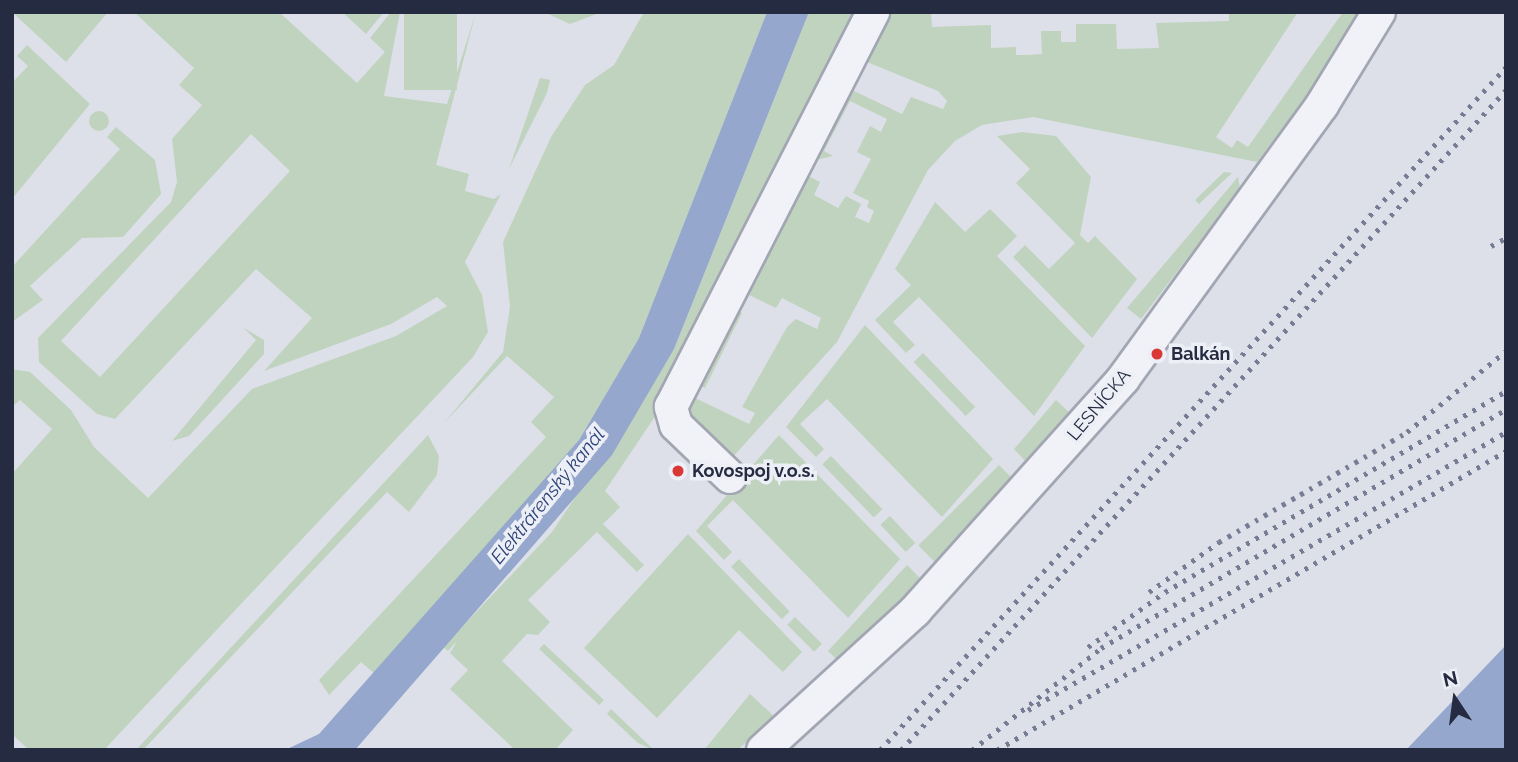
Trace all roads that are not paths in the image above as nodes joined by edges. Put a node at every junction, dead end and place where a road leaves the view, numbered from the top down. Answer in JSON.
{"nodes":[{"id":1,"x":873,"y":12,"type":"edge"},
{"id":2,"x":1379,"y":12,"type":"edge"},
{"id":3,"x":730,"y":477,"type":"dead end"},
{"id":4,"x":763,"y":750,"type":"edge"}],
"edges":[{"from":1,"to":3,"type":"street"},
{"from":2,"to":4,"type":"street","name":"LESNÍCKA"}]}
